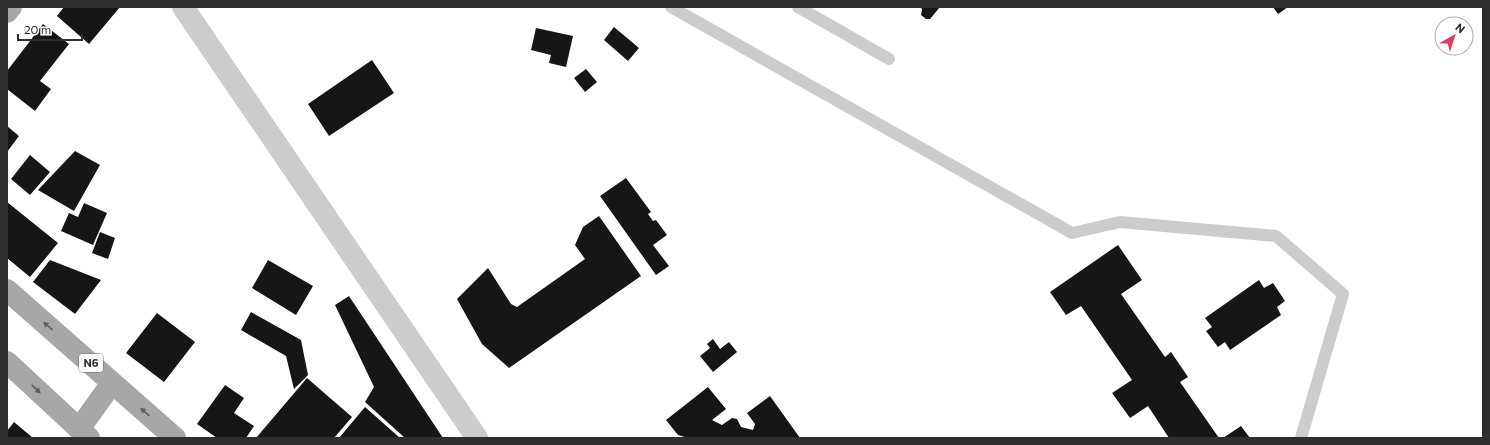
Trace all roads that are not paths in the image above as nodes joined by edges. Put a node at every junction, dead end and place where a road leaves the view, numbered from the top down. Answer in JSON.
{"nodes":[{"id":1,"x":11,"y":7,"type":"edge"},
{"id":2,"x":183,"y":7,"type":"edge"},
{"id":3,"x":671,"y":7,"type":"edge"},
{"id":4,"x":798,"y":7,"type":"edge"},
{"id":5,"x":7,"y":12,"type":"edge"},
{"id":6,"x":889,"y":59,"type":"dead end"},
{"id":7,"x":7,"y":290,"type":"edge"},
{"id":8,"x":7,"y":362,"type":"edge"},
{"id":9,"x":112,"y":383,"type":"junction"},
{"id":10,"x":84,"y":433,"type":"edge"},
{"id":11,"x":175,"y":438,"type":"edge"},
{"id":12,"x":477,"y":438,"type":"edge"},
{"id":13,"x":1301,"y":438,"type":"edge"}],
"edges":[{"from":1,"to":5,"type":"main road"},
{"from":2,"to":12,"type":"street"},
{"from":3,"to":13,"type":"lane"},
{"from":4,"to":6,"type":"lane"},
{"from":9,"to":7,"type":"main road","number":"N6","one_way":true},
{"from":8,"to":10,"type":"main road","one_way":true},
{"from":9,"to":10,"type":"main road"},
{"from":11,"to":9,"type":"main road","number":"N6","one_way":true}]}
